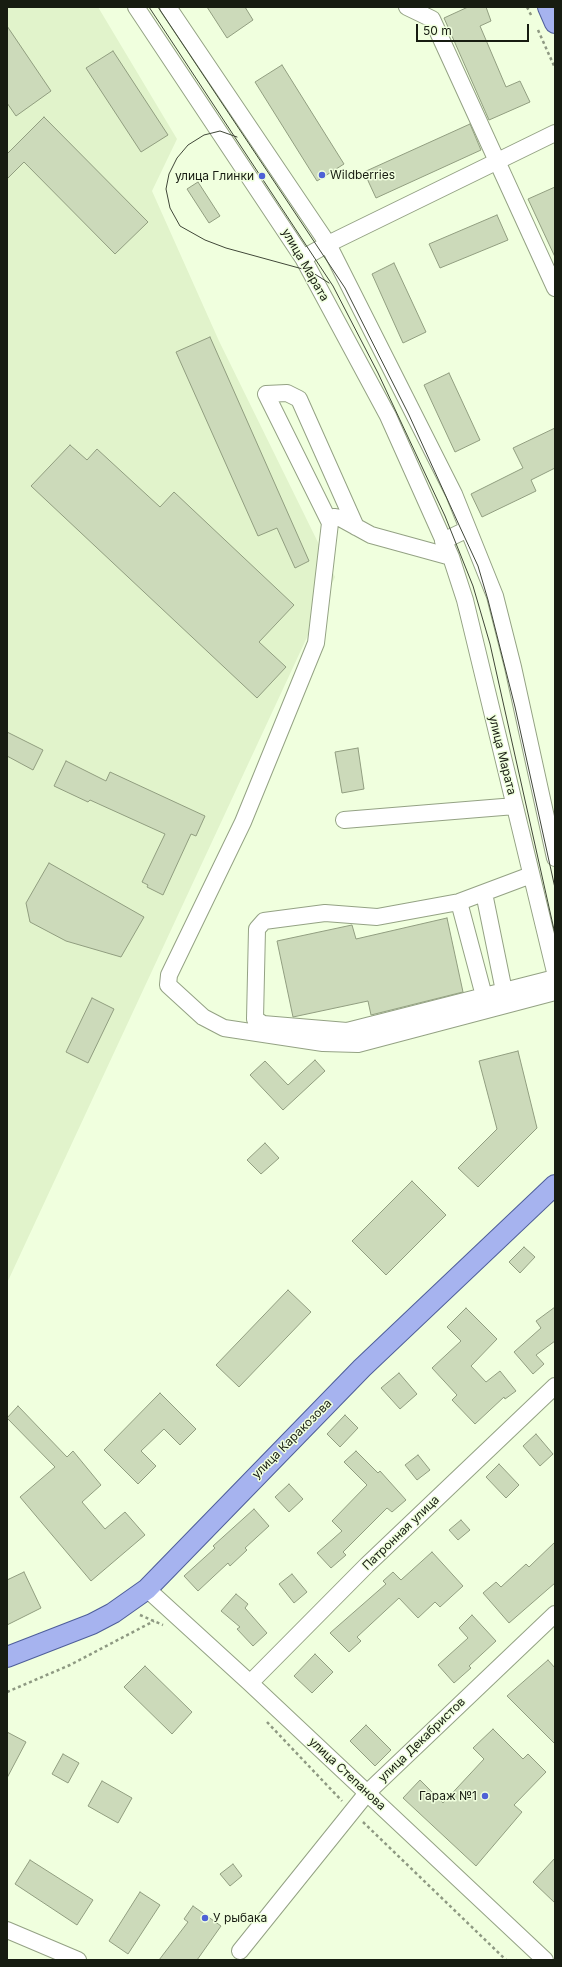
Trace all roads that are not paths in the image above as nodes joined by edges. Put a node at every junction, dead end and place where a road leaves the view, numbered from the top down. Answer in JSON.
{"nodes":[{"id":1,"x":136,"y":7,"type":"edge"},
{"id":2,"x":168,"y":7,"type":"edge"},
{"id":3,"x":407,"y":7,"type":"edge"},
{"id":4,"x":548,"y":7,"type":"edge"},
{"id":5,"x":546,"y":25,"type":"edge"},
{"id":6,"x":555,"y":133,"type":"edge"},
{"id":7,"x":498,"y":161,"type":"junction"},
{"id":8,"x":328,"y":244,"type":"junction"},
{"id":9,"x":303,"y":258,"type":"junction"},
{"id":10,"x":555,"y":288,"type":"edge"},
{"id":11,"x":330,"y":523,"type":"junction"},
{"id":12,"x":356,"y":527,"type":"junction"},
{"id":13,"x":468,"y":529,"type":"junction"},
{"id":14,"x":443,"y":540,"type":"junction"},
{"id":15,"x":451,"y":557,"type":"junction"},
{"id":16,"x":515,"y":806,"type":"junction"},
{"id":17,"x":344,"y":820,"type":"dead end"},
{"id":18,"x":555,"y":858,"type":"edge"},
{"id":19,"x":531,"y":875,"type":"junction"},
{"id":20,"x":484,"y":893,"type":"junction"},
{"id":21,"x":458,"y":902,"type":"junction"},
{"id":22,"x":555,"y":972,"type":"edge"},
{"id":23,"x":555,"y":978,"type":"edge"},
{"id":24,"x":504,"y":991,"type":"junction"},
{"id":25,"x":555,"y":992,"type":"edge"},
{"id":26,"x":484,"y":996,"type":"junction"},
{"id":27,"x":555,"y":1185,"type":"edge"},
{"id":28,"x":555,"y":1386,"type":"edge"},
{"id":29,"x":147,"y":1589,"type":"junction"},
{"id":30,"x":555,"y":1614,"type":"edge"},
{"id":31,"x":7,"y":1657,"type":"edge"},
{"id":32,"x":250,"y":1683,"type":"junction"},
{"id":33,"x":367,"y":1793,"type":"junction"},
{"id":34,"x":7,"y":1930,"type":"edge"},
{"id":35,"x":240,"y":1951,"type":"dead end"},
{"id":36,"x":78,"y":1960,"type":"edge"},
{"id":37,"x":545,"y":1960,"type":"edge"}],
"edges":[{"from":1,"to":9,"type":"street","name":"улица Марата"},
{"from":2,"to":8,"type":"street"},
{"from":3,"to":7,"type":"street"},
{"from":4,"to":5,"type":"main road"},
{"from":6,"to":7,"type":"street"},
{"from":7,"to":8,"type":"street"},
{"from":7,"to":10,"type":"street"},
{"from":8,"to":9,"type":"street"},
{"from":8,"to":13,"type":"street"},
{"from":9,"to":14,"type":"street","name":"улица Марата"},
{"from":11,"to":12,"type":"street"},
{"from":11,"to":12,"type":"street"},
{"from":11,"to":25,"type":"street"},
{"from":12,"to":15,"type":"street"},
{"from":13,"to":14,"type":"street"},
{"from":13,"to":18,"type":"street"},
{"from":14,"to":15,"type":"street","name":"улица Марата"},
{"from":15,"to":16,"type":"street","name":"улица Марата"},
{"from":16,"to":17,"type":"street"},
{"from":16,"to":19,"type":"street","name":"улица Марата"},
{"from":19,"to":20,"type":"street"},
{"from":19,"to":22,"type":"street","name":"улица Марата"},
{"from":20,"to":21,"type":"street"},
{"from":20,"to":24,"type":"street"},
{"from":21,"to":26,"type":"street"},
{"from":21,"to":26,"type":"street"},
{"from":23,"to":24,"type":"street"},
{"from":24,"to":26,"type":"street"},
{"from":27,"to":29,"type":"main road","name":"улица Каракозова"},
{"from":28,"to":32,"type":"street","name":"Патронная улица"},
{"from":29,"to":31,"type":"main road","name":"улица Каракозова"},
{"from":29,"to":32,"type":"street","name":"улица Степанова"},
{"from":30,"to":33,"type":"street","name":"улица Декабристов"},
{"from":32,"to":33,"type":"street","name":"улица Степанова"},
{"from":33,"to":35,"type":"street","name":"улица Декабристов"},
{"from":33,"to":37,"type":"street","name":"улица Степанова"},
{"from":34,"to":36,"type":"street"}]}
